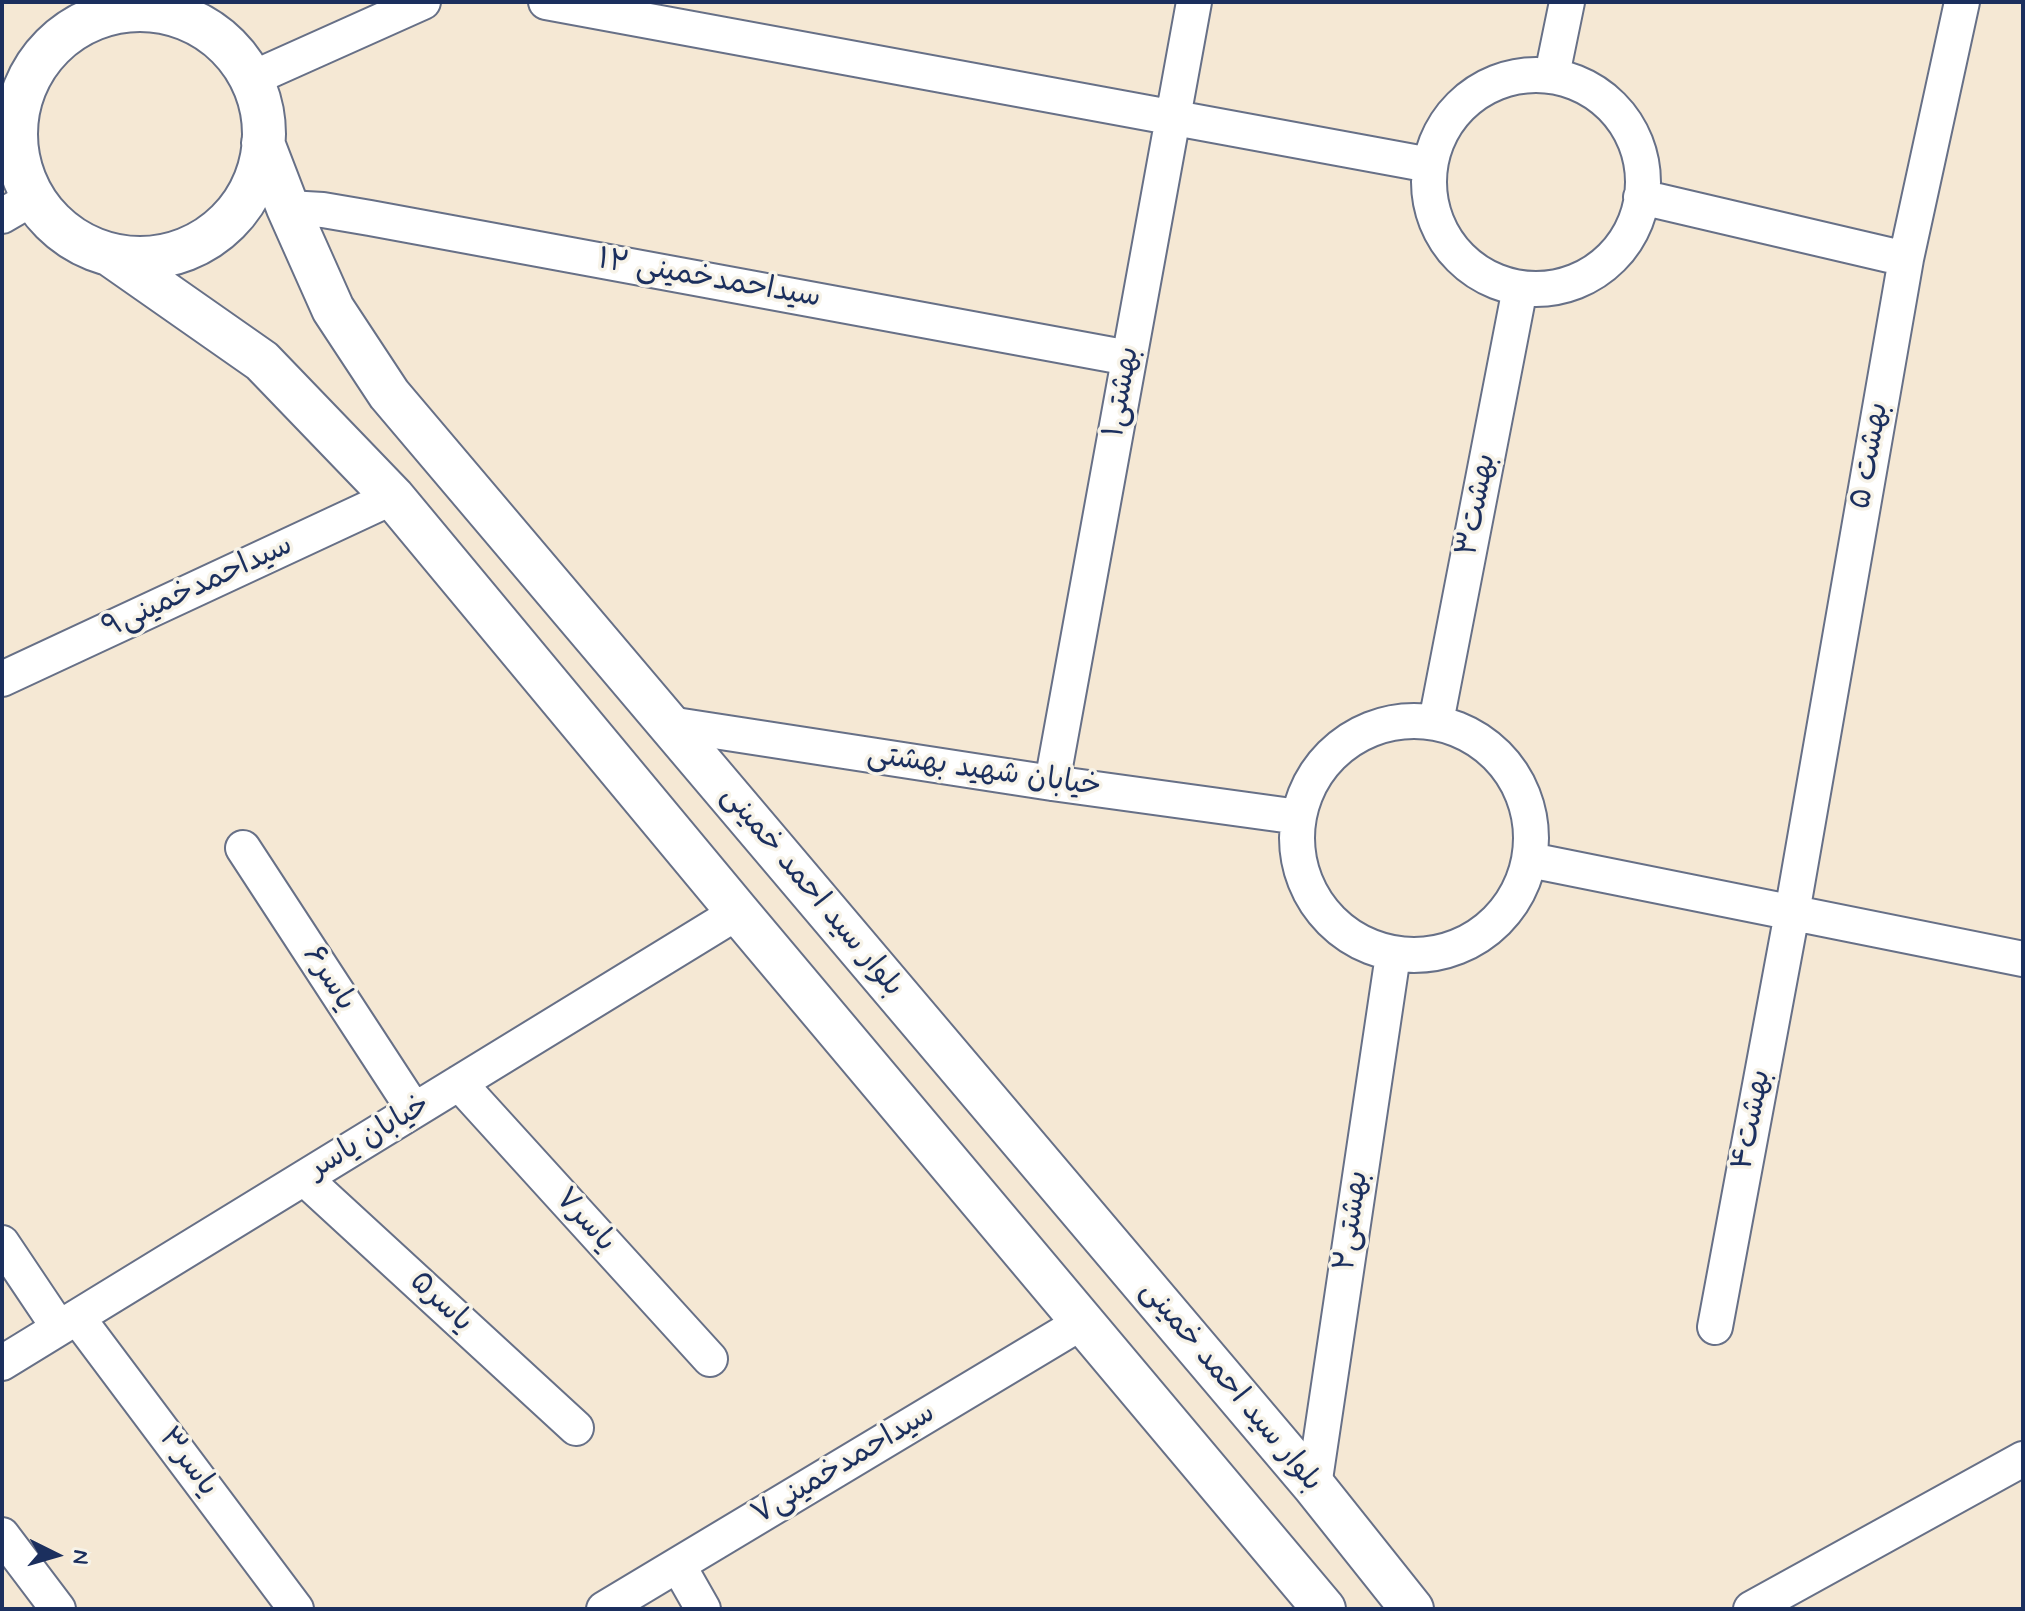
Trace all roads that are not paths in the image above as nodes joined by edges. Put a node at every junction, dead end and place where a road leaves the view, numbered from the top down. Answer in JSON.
{"nodes":[{"id":1,"x":423,"y":2,"type":"edge"},
{"id":2,"x":546,"y":2,"type":"edge"},
{"id":3,"x":1194,"y":2,"type":"edge"},
{"id":4,"x":1567,"y":2,"type":"edge"},
{"id":5,"x":1962,"y":2,"type":"edge"},
{"id":6,"x":114,"y":6,"type":"edge"},
{"id":7,"x":13,"y":75,"type":"edge"},
{"id":8,"x":1552,"y":75,"type":"junction"},
{"id":9,"x":251,"y":79,"type":"junction"},
{"id":10,"x":1173,"y":118,"type":"junction"},
{"id":11,"x":263,"y":143,"type":"junction"},
{"id":12,"x":1430,"y":165,"type":"junction"},
{"id":13,"x":1641,"y":197,"type":"junction"},
{"id":14,"x":18,"y":207,"type":"edge"},
{"id":15,"x":288,"y":208,"type":"junction"},
{"id":16,"x":112,"y":256,"type":"junction"},
{"id":17,"x":1906,"y":259,"type":"junction"},
{"id":18,"x":1520,"y":288,"type":"junction"},
{"id":19,"x":1129,"y":358,"type":"junction"},
{"id":20,"x":393,"y":497,"type":"junction"},
{"id":21,"x":2,"y":679,"type":"edge"},
{"id":22,"x":1436,"y":722,"type":"junction"},
{"id":23,"x":669,"y":724,"type":"junction"},
{"id":24,"x":1052,"y":783,"type":"junction"},
{"id":25,"x":1299,"y":817,"type":"junction"},
{"id":26,"x":243,"y":848,"type":"dead end"},
{"id":27,"x":1530,"y":860,"type":"junction"},
{"id":28,"x":738,"y":912,"type":"junction"},
{"id":29,"x":1792,"y":913,"type":"junction"},
{"id":30,"x":1393,"y":955,"type":"junction"},
{"id":31,"x":2023,"y":959,"type":"edge"},
{"id":32,"x":459,"y":1083,"type":"junction"},
{"id":33,"x":414,"y":1110,"type":"junction"},
{"id":34,"x":304,"y":1178,"type":"junction"},
{"id":35,"x":2,"y":1243,"type":"edge"},
{"id":36,"x":1084,"y":1321,"type":"junction"},
{"id":37,"x":68,"y":1322,"type":"junction"},
{"id":38,"x":1715,"y":1327,"type":"dead end"},
{"id":39,"x":710,"y":1359,"type":"dead end"},
{"id":40,"x":2,"y":1363,"type":"edge"},
{"id":41,"x":576,"y":1428,"type":"dead end"},
{"id":42,"x":2023,"y":1459,"type":"edge"},
{"id":43,"x":1314,"y":1486,"type":"junction"},
{"id":44,"x":2,"y":1535,"type":"edge"},
{"id":45,"x":678,"y":1565,"type":"junction"},
{"id":46,"x":58,"y":1609,"type":"edge"},
{"id":47,"x":296,"y":1609,"type":"edge"},
{"id":48,"x":604,"y":1609,"type":"edge"},
{"id":49,"x":703,"y":1609,"type":"edge"},
{"id":50,"x":1324,"y":1609,"type":"edge"},
{"id":51,"x":1412,"y":1609,"type":"edge"},
{"id":52,"x":1751,"y":1609,"type":"edge"}],
"edges":[{"from":1,"to":9,"type":"street"},
{"from":2,"to":10,"type":"street"},
{"from":3,"to":10,"type":"street","name":"بهشتی۱"},
{"from":4,"to":8,"type":"street"},
{"from":5,"to":17,"type":"street","name":"بهشت ۵"},
{"from":6,"to":7,"type":"main road"},
{"from":6,"to":9,"type":"main road"},
{"from":7,"to":14,"type":"main road"},
{"from":8,"to":12,"type":"street"},
{"from":8,"to":13,"type":"street"},
{"from":9,"to":11,"type":"main road"},
{"from":10,"to":12,"type":"street"},
{"from":10,"to":19,"type":"street","name":"بهشتی۱"},
{"from":11,"to":15,"type":"main road","name":"بلوار سید احمد خمینی"},
{"from":11,"to":16,"type":"main road"},
{"from":12,"to":18,"type":"street"},
{"from":13,"to":17,"type":"street"},
{"from":13,"to":18,"type":"street"},
{"from":14,"to":16,"type":"main road"},
{"from":15,"to":19,"type":"street","name":"سیداحمدخمینی ۱۲"},
{"from":15,"to":23,"type":"main road","name":"بلوار سید احمد خمینی"},
{"from":16,"to":20,"type":"main road"},
{"from":17,"to":29,"type":"street","name":"بهشت ۵"},
{"from":18,"to":22,"type":"street","name":"بهشت۳"},
{"from":19,"to":24,"type":"street","name":"بهشتی۱"},
{"from":20,"to":21,"type":"street","name":"سیداحمدخمینی۹"},
{"from":20,"to":28,"type":"main road"},
{"from":22,"to":25,"type":"street"},
{"from":22,"to":27,"type":"street"},
{"from":23,"to":24,"type":"street","name":"خیابان شهید بهشتی"},
{"from":23,"to":43,"type":"main road","name":"بلوار سید احمد خمینی"},
{"from":24,"to":25,"type":"street","name":"خیابان شهید بهشتی"},
{"from":25,"to":30,"type":"street"},
{"from":26,"to":33,"type":"street","name":"یاسر۶"},
{"from":27,"to":29,"type":"street"},
{"from":27,"to":30,"type":"street"},
{"from":28,"to":32,"type":"street","name":"خیابان یاسر"},
{"from":28,"to":36,"type":"main road"},
{"from":29,"to":31,"type":"street"},
{"from":29,"to":38,"type":"street","name":"بهشت۴"},
{"from":30,"to":43,"type":"street","name":"بهشتی۲"},
{"from":32,"to":33,"type":"street","name":"خیابان یاسر"},
{"from":32,"to":39,"type":"street","name":"یاسر۷"},
{"from":33,"to":34,"type":"street","name":"خیابان یاسر"},
{"from":34,"to":37,"type":"street","name":"خیابان یاسر"},
{"from":34,"to":41,"type":"street","name":"یاسر۵"},
{"from":35,"to":37,"type":"street","name":"یاسر۳"},
{"from":36,"to":45,"type":"street","name":"سیداحمدخمینی۷"},
{"from":36,"to":50,"type":"main road"},
{"from":37,"to":40,"type":"street","name":"خیابان یاسر"},
{"from":37,"to":47,"type":"street","name":"یاسر۳"},
{"from":42,"to":52,"type":"street"},
{"from":43,"to":51,"type":"main road","name":"بلوار سید احمد خمینی"},
{"from":44,"to":46,"type":"street"},
{"from":45,"to":48,"type":"street","name":"سیداحمدخمینی۷"},
{"from":45,"to":49,"type":"street"}]}
